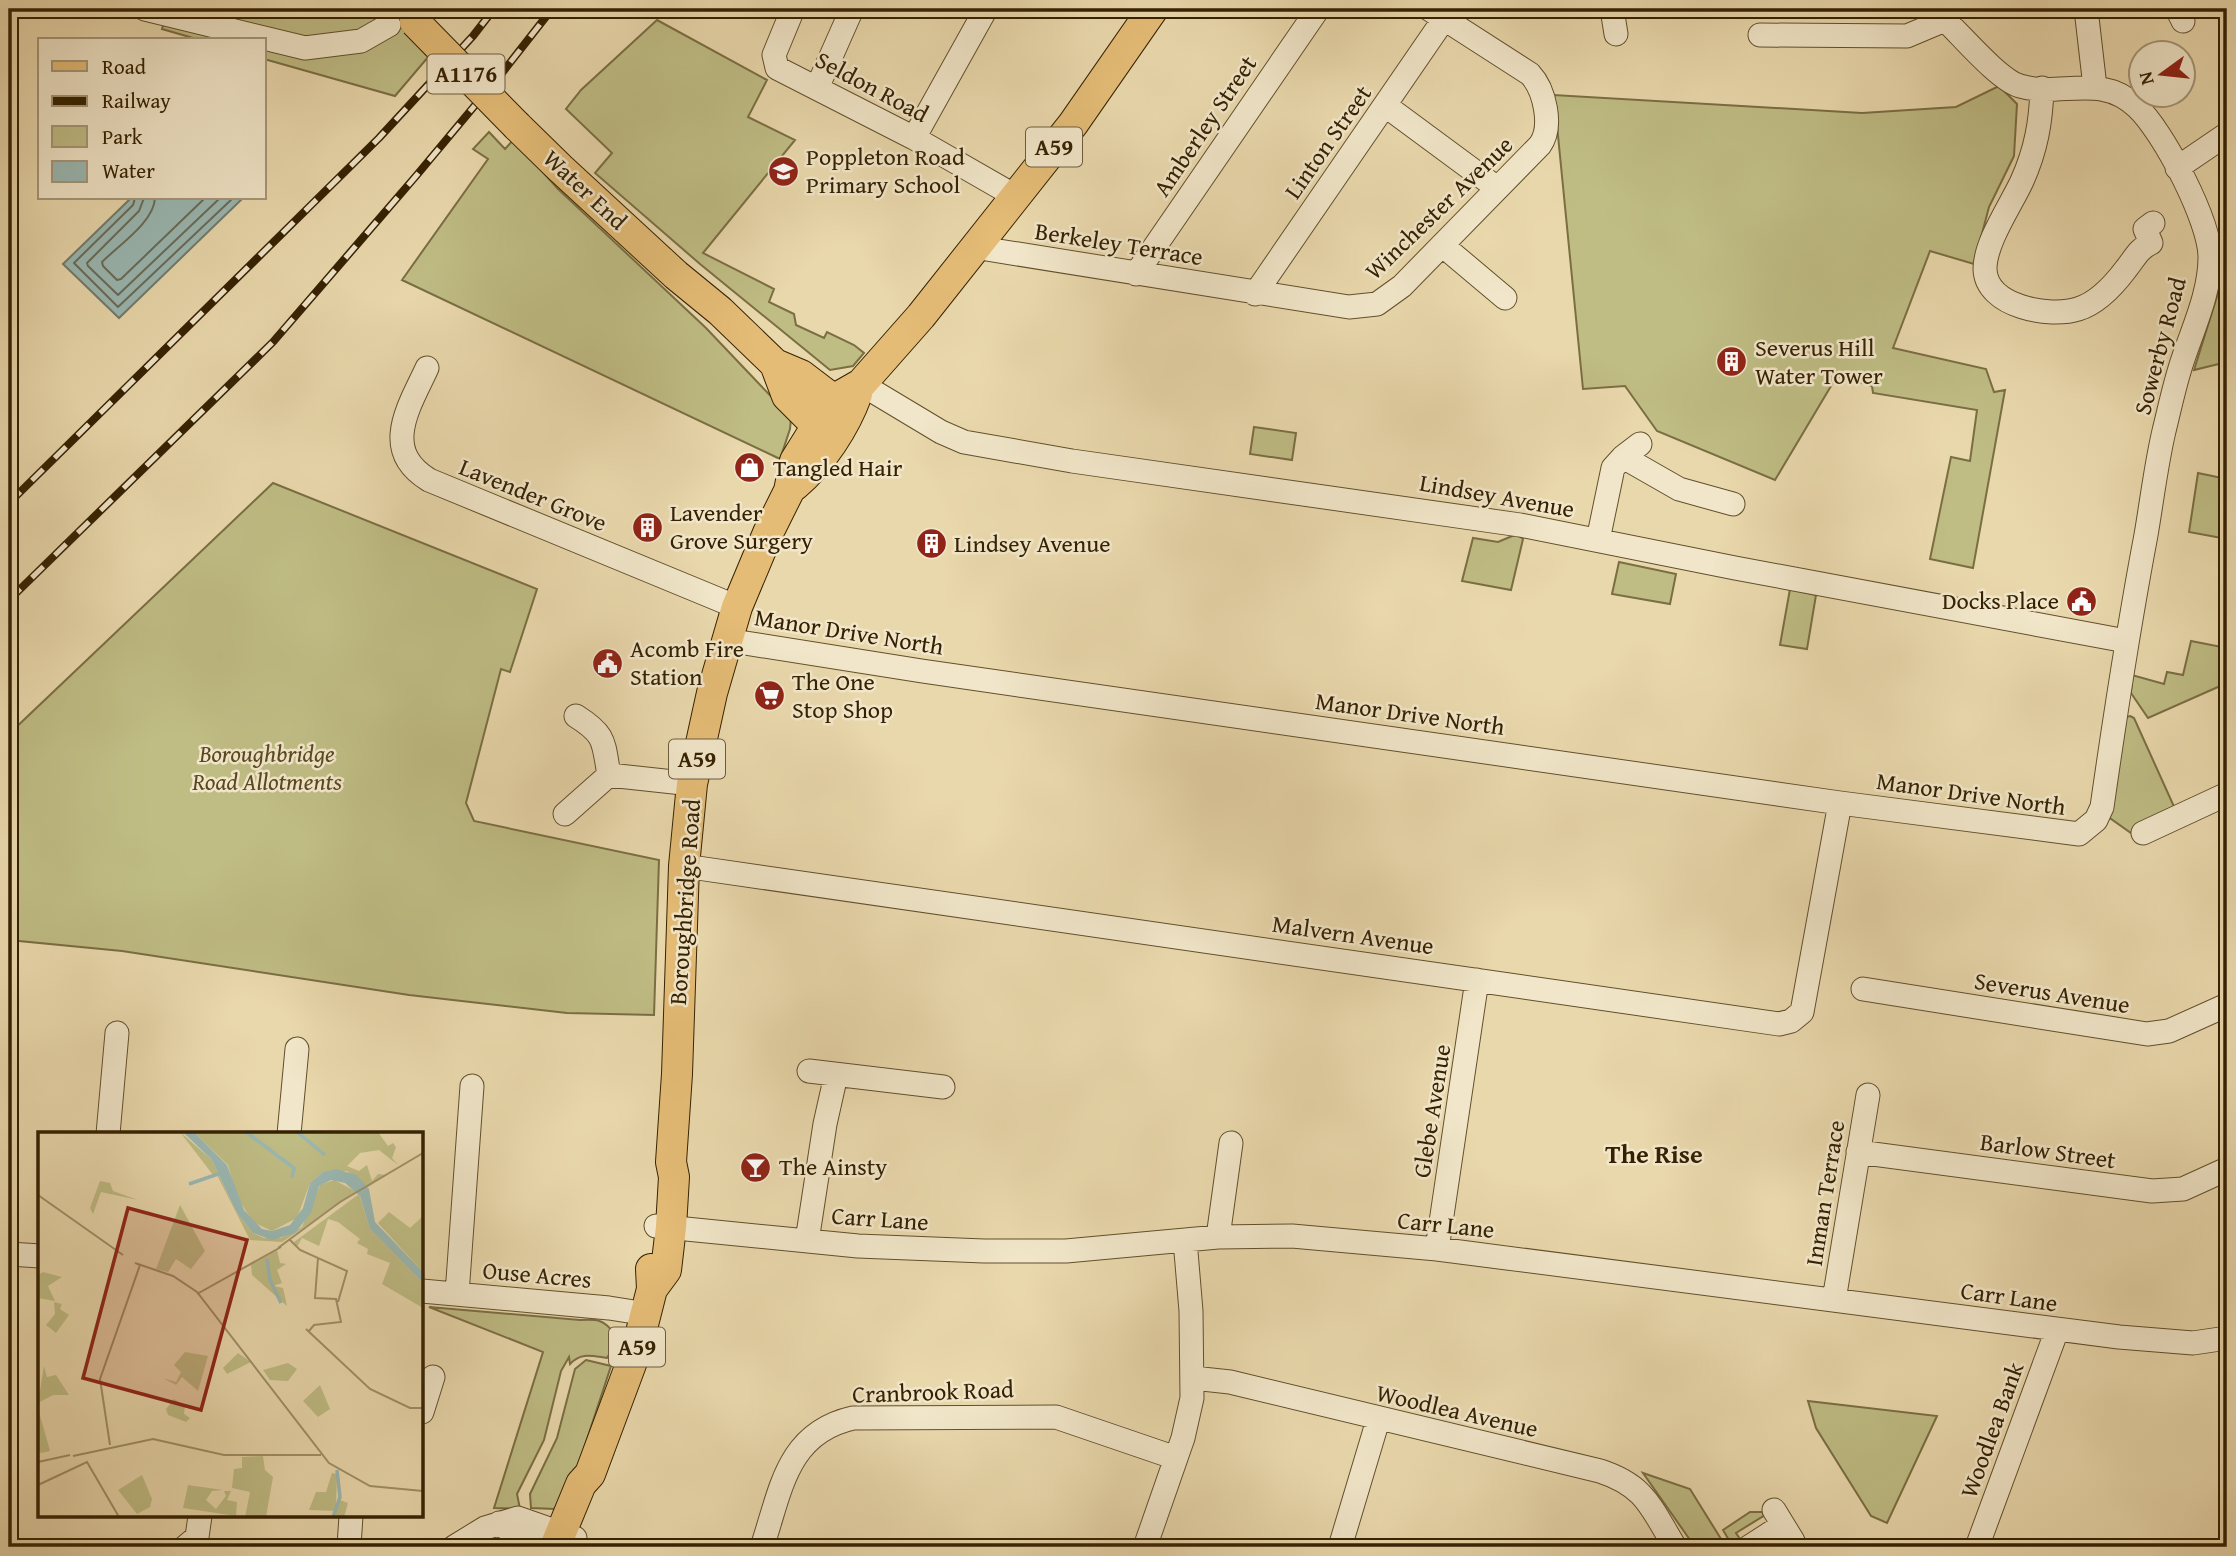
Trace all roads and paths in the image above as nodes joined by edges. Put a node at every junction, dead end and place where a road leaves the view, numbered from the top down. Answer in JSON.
{"nodes":[{"id":1,"x":145,"y":9,"type":"edge"},
{"id":2,"x":793,"y":9,"type":"edge"},
{"id":3,"x":852,"y":9,"type":"edge"},
{"id":4,"x":986,"y":9,"type":"edge"},
{"id":5,"x":1153,"y":9,"type":"edge"},
{"id":6,"x":1318,"y":9,"type":"edge"},
{"id":7,"x":1612,"y":9,"type":"edge"},
{"id":8,"x":2086,"y":9,"type":"edge"},
{"id":9,"x":1436,"y":14,"type":"edge"},
{"id":10,"x":1950,"y":14,"type":"edge"},
{"id":11,"x":402,"y":19,"type":"edge"},
{"id":12,"x":1617,"y":34,"type":"dead end"},
{"id":13,"x":1760,"y":35,"type":"dead end"},
{"id":14,"x":264,"y":38,"type":"edge"},
{"id":15,"x":266,"y":38,"type":"edge"},
{"id":16,"x":2095,"y":87,"type":"junction"},
{"id":17,"x":817,"y":88,"type":"junction"},
{"id":18,"x":2042,"y":88,"type":"junction"},
{"id":19,"x":1386,"y":106,"type":"junction"},
{"id":20,"x":2227,"y":134,"type":"edge"},
{"id":21,"x":914,"y":138,"type":"junction"},
{"id":22,"x":2177,"y":168,"type":"junction"},
{"id":23,"x":1497,"y":188,"type":"junction"},
{"id":24,"x":1015,"y":196,"type":"junction"},
{"id":25,"x":2153,"y":223,"type":"dead end"},
{"id":26,"x":1442,"y":245,"type":"junction"},
{"id":27,"x":974,"y":247,"type":"junction"},
{"id":28,"x":1136,"y":274,"type":"junction"},
{"id":29,"x":1255,"y":294,"type":"junction"},
{"id":30,"x":1505,"y":298,"type":"dead end"},
{"id":31,"x":775,"y":364,"type":"junction"},
{"id":32,"x":427,"y":368,"type":"dead end"},
{"id":33,"x":861,"y":384,"type":"junction"},
{"id":34,"x":841,"y":406,"type":"junction"},
{"id":35,"x":825,"y":431,"type":"junction"},
{"id":36,"x":1733,"y":504,"type":"dead end"},
{"id":37,"x":1598,"y":540,"type":"junction"},
{"id":38,"x":737,"y":607,"type":"junction"},
{"id":39,"x":726,"y":640,"type":"junction"},
{"id":40,"x":2126,"y":641,"type":"junction"},
{"id":41,"x":576,"y":716,"type":"dead end"},
{"id":42,"x":609,"y":775,"type":"junction"},
{"id":43,"x":692,"y":784,"type":"junction"},
{"id":44,"x":2227,"y":794,"type":"edge"},
{"id":45,"x":1840,"y":803,"type":"junction"},
{"id":46,"x":565,"y":814,"type":"dead end"},
{"id":47,"x":2085,"y":831,"type":"joint"},
{"id":48,"x":2143,"y":833,"type":"dead end"},
{"id":49,"x":684,"y":866,"type":"junction"},
{"id":50,"x":1477,"y":980,"type":"junction"},
{"id":51,"x":1863,"y":989,"type":"dead end"},
{"id":52,"x":2227,"y":1005,"type":"edge"},
{"id":53,"x":117,"y":1033,"type":"dead end"},
{"id":54,"x":297,"y":1049,"type":"dead end"},
{"id":55,"x":809,"y":1070,"type":"dead end"},
{"id":56,"x":836,"y":1075,"type":"junction"},
{"id":57,"x":472,"y":1086,"type":"dead end"},
{"id":58,"x":943,"y":1087,"type":"dead end"},
{"id":59,"x":1868,"y":1095,"type":"dead end"},
{"id":60,"x":108,"y":1132,"type":"edge"},
{"id":61,"x":289,"y":1132,"type":"edge"},
{"id":62,"x":1231,"y":1143,"type":"dead end"},
{"id":63,"x":1858,"y":1152,"type":"junction"},
{"id":64,"x":2227,"y":1169,"type":"edge"},
{"id":65,"x":674,"y":1227,"type":"junction"},
{"id":66,"x":1218,"y":1237,"type":"junction"},
{"id":67,"x":1185,"y":1240,"type":"junction"},
{"id":68,"x":807,"y":1241,"type":"junction"},
{"id":69,"x":1437,"y":1250,"type":"junction"},
{"id":70,"x":9,"y":1254,"type":"edge"},
{"id":71,"x":38,"y":1256,"type":"edge"},
{"id":72,"x":424,"y":1291,"type":"edge"},
{"id":73,"x":457,"y":1294,"type":"junction"},
{"id":74,"x":1834,"y":1300,"type":"junction"},
{"id":75,"x":650,"y":1301,"type":"junction"},
{"id":76,"x":2057,"y":1331,"type":"junction"},
{"id":77,"x":2227,"y":1338,"type":"edge"},
{"id":78,"x":433,"y":1377,"type":"dead end"},
{"id":79,"x":1193,"y":1378,"type":"junction"},
{"id":80,"x":424,"y":1406,"type":"edge"},
{"id":81,"x":1378,"y":1420,"type":"junction"},
{"id":82,"x":1176,"y":1458,"type":"junction"},
{"id":83,"x":200,"y":1518,"type":"edge"},
{"id":84,"x":351,"y":1518,"type":"edge"},
{"id":85,"x":1783,"y":1526,"type":"dead end"},
{"id":86,"x":562,"y":1542,"type":"edge"},
{"id":87,"x":185,"y":1547,"type":"edge"},
{"id":88,"x":352,"y":1547,"type":"edge"},
{"id":89,"x":454,"y":1547,"type":"edge"},
{"id":90,"x":762,"y":1547,"type":"edge"},
{"id":91,"x":1145,"y":1547,"type":"edge"},
{"id":92,"x":1340,"y":1547,"type":"edge"},
{"id":93,"x":1675,"y":1547,"type":"edge"},
{"id":94,"x":1749,"y":1547,"type":"edge"},
{"id":95,"x":1977,"y":1547,"type":"edge"}],
"edges":[{"from":1,"to":14,"type":"street"},
{"from":2,"to":17,"type":"street","name":"Seldon Road"},
{"from":3,"to":17,"type":"street"},
{"from":4,"to":21,"type":"street"},
{"from":5,"to":24,"type":"main road","number":"A59"},
{"from":6,"to":28,"type":"street","name":"Amberley Street"},
{"from":7,"to":12,"type":"street"},
{"from":8,"to":16,"type":"street"},
{"from":9,"to":19,"type":"street","name":"Linton Street"},
{"from":9,"to":23,"type":"street","name":"Winchester Avenue"},
{"from":10,"to":13,"type":"street"},
{"from":10,"to":18,"type":"street","name":"Sowerby Road"},
{"from":11,"to":15,"type":"street"},
{"from":11,"to":31,"type":"main road","name":"Water End","number":"A1176","bridge":true},
{"from":16,"to":18,"type":"street","name":"Sowerby Road"},
{"from":16,"to":22,"type":"street","name":"Sowerby Road"},
{"from":17,"to":21,"type":"street","name":"Seldon Road"},
{"from":18,"to":25,"type":"street"},
{"from":19,"to":23,"type":"street"},
{"from":19,"to":29,"type":"street","name":"Linton Street"},
{"from":20,"to":22,"type":"street"},
{"from":21,"to":24,"type":"street","name":"Seldon Road"},
{"from":22,"to":40,"type":"street","name":"Sowerby Road"},
{"from":23,"to":26,"type":"street","name":"Winchester Avenue"},
{"from":24,"to":27,"type":"main road","number":"A59"},
{"from":26,"to":29,"type":"street","name":"Winchester Avenue"},
{"from":26,"to":30,"type":"street"},
{"from":27,"to":28,"type":"street","name":"Berkeley Terrace"},
{"from":27,"to":33,"type":"main road","name":"Boroughbridge Road","number":"A59"},
{"from":28,"to":29,"type":"street","name":"Berkeley Terrace"},
{"from":31,"to":34,"type":"main road","name":"Water End","number":"A1176"},
{"from":31,"to":35,"type":"main road","name":"Water End","number":"A1176"},
{"from":32,"to":38,"type":"street","name":"Lavender Grove"},
{"from":33,"to":34,"type":"main road","name":"Boroughbridge Road","number":"A59"},
{"from":33,"to":37,"type":"street","name":"Lindsey Avenue"},
{"from":34,"to":35,"type":"main road","name":"Boroughbridge Road","number":"A59"},
{"from":35,"to":38,"type":"main road","name":"Boroughbridge Road","number":"A59"},
{"from":36,"to":37,"type":"street","name":"Lindsey Avenue"},
{"from":37,"to":40,"type":"street","name":"Lindsey Avenue"},
{"from":38,"to":39,"type":"main road","name":"Boroughbridge Road","number":"A59"},
{"from":39,"to":43,"type":"main road","name":"Boroughbridge Road","number":"A59"},
{"from":39,"to":45,"type":"street","name":"Manor Drive North"},
{"from":40,"to":47,"type":"street","name":"Sowerby Road"},
{"from":41,"to":42,"type":"street"},
{"from":42,"to":43,"type":"street"},
{"from":42,"to":46,"type":"street"},
{"from":43,"to":49,"type":"main road","name":"Boroughbridge Road","number":"A59"},
{"from":44,"to":48,"type":"street"},
{"from":45,"to":47,"type":"street","name":"Manor Drive North"},
{"from":45,"to":50,"type":"street","name":"Malvern Avenue"},
{"from":49,"to":50,"type":"street","name":"Malvern Avenue"},
{"from":49,"to":65,"type":"main road","name":"Boroughbridge Road","number":"A59"},
{"from":50,"to":69,"type":"street","name":"Glebe Avenue"},
{"from":51,"to":52,"type":"street","name":"Severus Avenue"},
{"from":53,"to":60,"type":"street"},
{"from":54,"to":61,"type":"street"},
{"from":55,"to":56,"type":"street"},
{"from":56,"to":58,"type":"street"},
{"from":56,"to":68,"type":"street"},
{"from":57,"to":73,"type":"street"},
{"from":59,"to":63,"type":"street","name":"Inman Terrace"},
{"from":62,"to":66,"type":"street"},
{"from":63,"to":64,"type":"street","name":"Barlow Street"},
{"from":63,"to":74,"type":"street","name":"Inman Terrace"},
{"from":65,"to":68,"type":"street","name":"Carr Lane"},
{"from":65,"to":75,"type":"main road","name":"Boroughbridge Road","number":"A59"},
{"from":66,"to":67,"type":"street","name":"Carr Lane"},
{"from":66,"to":69,"type":"street","name":"Carr Lane"},
{"from":67,"to":68,"type":"street","name":"Carr Lane"},
{"from":67,"to":79,"type":"street"},
{"from":69,"to":74,"type":"street","name":"Carr Lane"},
{"from":70,"to":71,"type":"street"},
{"from":72,"to":73,"type":"street","name":"Ouse Acres"},
{"from":73,"to":75,"type":"street","name":"Ouse Acres"},
{"from":74,"to":76,"type":"street","name":"Carr Lane"},
{"from":75,"to":86,"type":"main road","name":"Boroughbridge Road","number":"A59"},
{"from":76,"to":77,"type":"street","name":"Carr Lane"},
{"from":76,"to":95,"type":"street","name":"Woodlea Bank"},
{"from":78,"to":80,"type":"street"},
{"from":79,"to":81,"type":"street","name":"Woodlea Avenue"},
{"from":79,"to":82,"type":"street"},
{"from":81,"to":92,"type":"street"},
{"from":81,"to":93,"type":"street","name":"Woodlea Avenue"},
{"from":82,"to":90,"type":"street","name":"Cranbrook Road"},
{"from":82,"to":91,"type":"street"},
{"from":83,"to":87,"type":"street"},
{"from":84,"to":88,"type":"street"},
{"from":85,"to":94,"type":"street"},
{"from":86,"to":89,"type":"street"}]}
